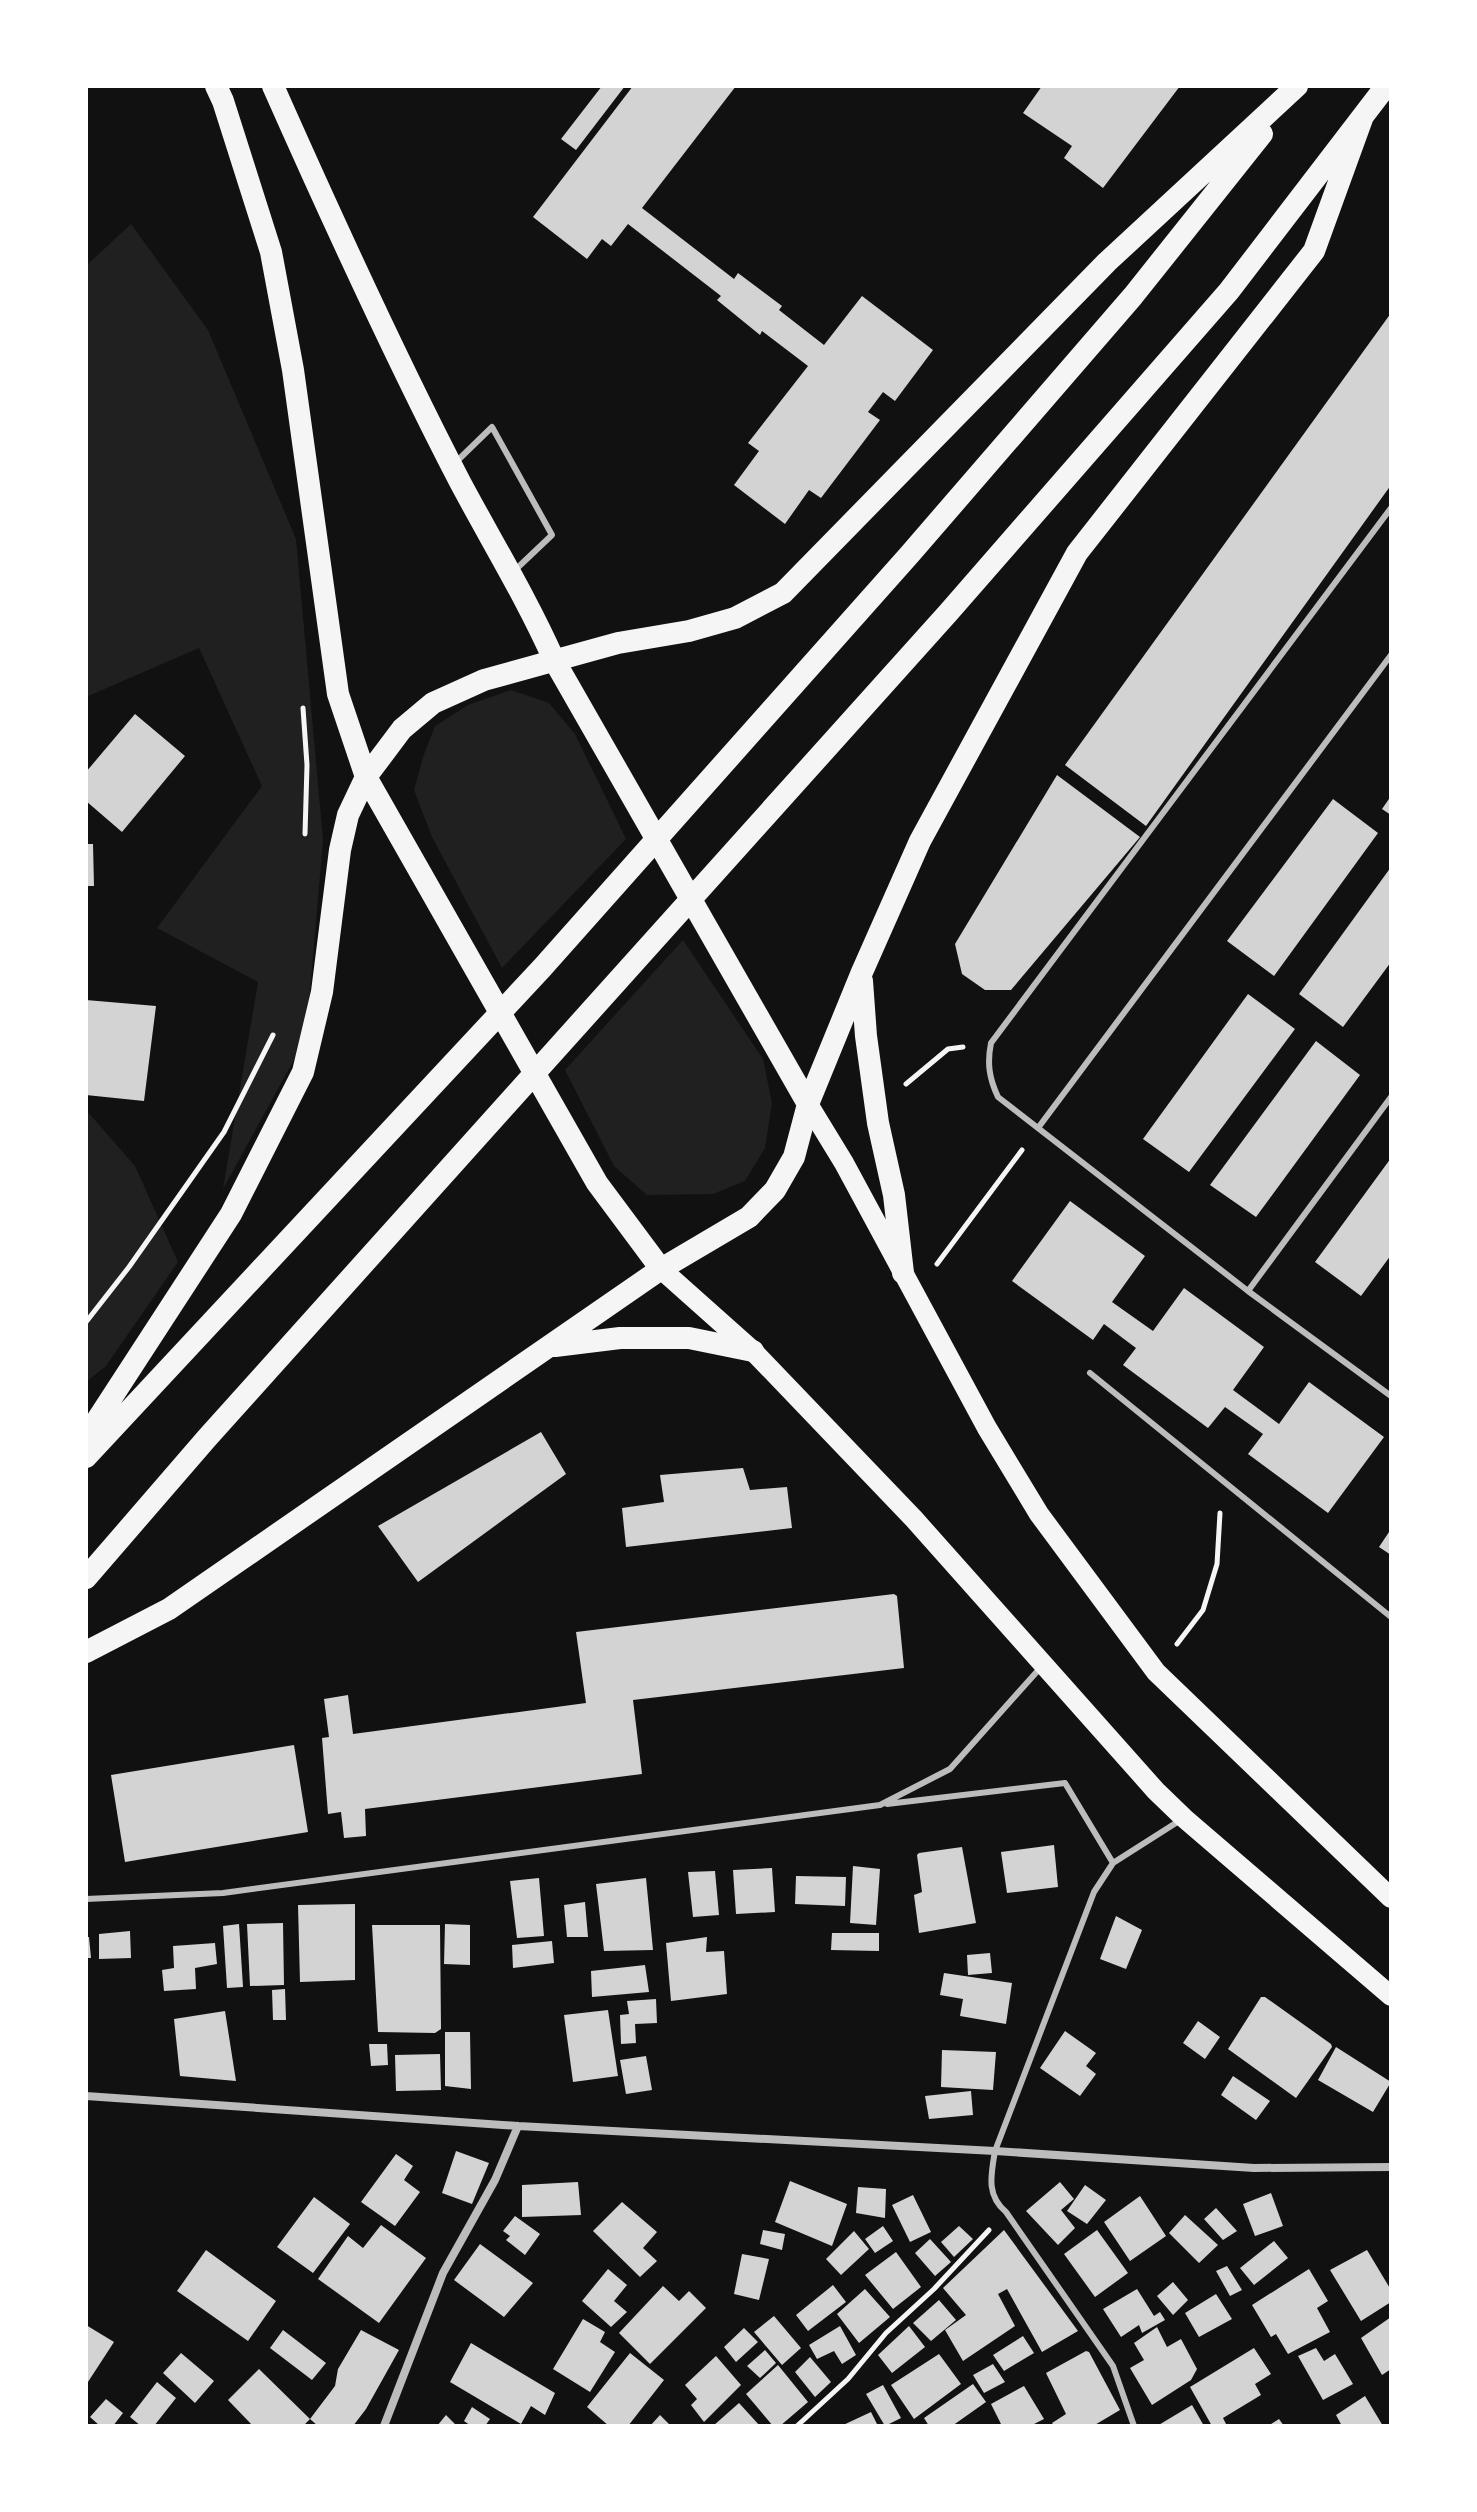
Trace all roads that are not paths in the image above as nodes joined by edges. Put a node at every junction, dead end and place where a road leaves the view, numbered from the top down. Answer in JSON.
{"nodes":[{"id":1,"x":216,"y":86,"type":"edge"},
{"id":2,"x":273,"y":86,"type":"edge"},
{"id":3,"x":1298,"y":86,"type":"edge"},
{"id":4,"x":1386,"y":86,"type":"edge"},
{"id":5,"x":1363,"y":116,"type":"junction"},
{"id":6,"x":452,"y":465,"type":"junction"},
{"id":7,"x":1391,"y":508,"type":"edge"},
{"id":8,"x":510,"y":574,"type":"junction"},
{"id":9,"x":1391,"y":655,"type":"edge"},
{"id":10,"x":554,"y":660,"type":"junction"},
{"id":11,"x":366,"y":777,"type":"junction"},
{"id":12,"x":862,"y":972,"type":"junction"},
{"id":13,"x":1391,"y":1097,"type":"edge"},
{"id":14,"x":808,"y":1104,"type":"junction"},
{"id":15,"x":1038,"y":1128,"type":"junction"},
{"id":16,"x":661,"y":1269,"type":"junction"},
{"id":17,"x":903,"y":1273,"type":"junction"},
{"id":18,"x":1248,"y":1291,"type":"junction"},
{"id":19,"x":550,"y":1347,"type":"junction"},
{"id":20,"x":753,"y":1351,"type":"junction"},
{"id":21,"x":1090,"y":1373,"type":"dead end"},
{"id":22,"x":1391,"y":1396,"type":"edge"},
{"id":23,"x":89,"y":1430,"type":"edge"},
{"id":24,"x":86,"y":1457,"type":"edge"},
{"id":25,"x":86,"y":1578,"type":"edge"},
{"id":26,"x":1391,"y":1617,"type":"edge"},
{"id":27,"x":86,"y":1652,"type":"edge"},
{"id":28,"x":1043,"y":1665,"type":"junction"},
{"id":29,"x":880,"y":1805,"type":"junction"},
{"id":30,"x":1184,"y":1818,"type":"junction"},
{"id":31,"x":1113,"y":1863,"type":"junction"},
{"id":32,"x":1391,"y":1898,"type":"edge"},
{"id":33,"x":86,"y":1899,"type":"edge"},
{"id":34,"x":1391,"y":1996,"type":"edge"},
{"id":35,"x":86,"y":2096,"type":"edge"},
{"id":36,"x":518,"y":2126,"type":"junction"},
{"id":37,"x":995,"y":2151,"type":"junction"},
{"id":38,"x":1391,"y":2167,"type":"edge"},
{"id":39,"x":384,"y":2426,"type":"edge"},
{"id":40,"x":1134,"y":2426,"type":"edge"}],
"edges":[{"from":1,"to":11,"type":"highway"},
{"from":2,"to":6,"type":"highway"},
{"from":3,"to":10,"type":"highway"},
{"from":3,"to":24,"type":"highway"},
{"from":4,"to":5,"type":"highway"},
{"from":5,"to":12,"type":"highway"},
{"from":5,"to":25,"type":"highway"},
{"from":6,"to":8,"type":"highway"},
{"from":6,"to":8,"type":"lane"},
{"from":7,"to":15,"type":"lane"},
{"from":8,"to":10,"type":"highway"},
{"from":9,"to":15,"type":"lane"},
{"from":10,"to":11,"type":"highway"},
{"from":10,"to":14,"type":"highway"},
{"from":11,"to":16,"type":"highway"},
{"from":11,"to":23,"type":"highway"},
{"from":12,"to":14,"type":"highway"},
{"from":12,"to":17,"type":"highway"},
{"from":13,"to":18,"type":"lane"},
{"from":14,"to":16,"type":"highway"},
{"from":14,"to":17,"type":"main road"},
{"from":15,"to":18,"type":"lane"},
{"from":16,"to":19,"type":"highway"},
{"from":16,"to":20,"type":"main road"},
{"from":17,"to":32,"type":"main road"},
{"from":18,"to":22,"type":"lane"},
{"from":19,"to":20,"type":"highway"},
{"from":19,"to":27,"type":"highway"},
{"from":20,"to":28,"type":"main road"},
{"from":21,"to":26,"type":"lane"},
{"from":28,"to":29,"type":"lane"},
{"from":28,"to":30,"type":"main road"},
{"from":29,"to":31,"type":"lane"},
{"from":29,"to":33,"type":"lane"},
{"from":30,"to":31,"type":"lane"},
{"from":30,"to":34,"type":"main road"},
{"from":31,"to":37,"type":"lane"},
{"from":35,"to":36,"type":"street"},
{"from":36,"to":37,"type":"street"},
{"from":36,"to":39,"type":"street"},
{"from":37,"to":38,"type":"street"},
{"from":37,"to":40,"type":"lane"}]}
